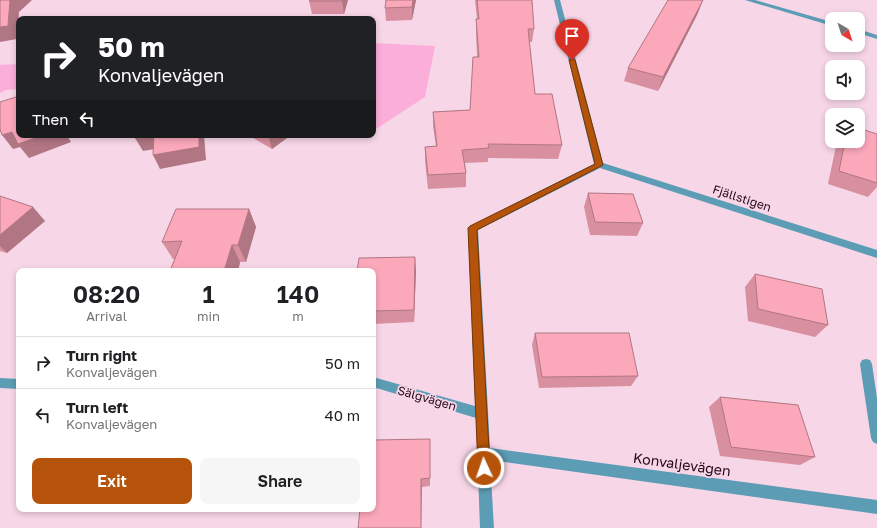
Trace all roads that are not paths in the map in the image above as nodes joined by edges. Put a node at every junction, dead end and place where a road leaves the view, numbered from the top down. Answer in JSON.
{"nodes":[{"id":1,"x":557,"y":0,"type":"edge"},
{"id":2,"x":748,"y":0,"type":"edge"},
{"id":3,"x":825,"y":22,"type":"edge"},
{"id":4,"x":865,"y":33,"type":"edge"},
{"id":5,"x":877,"y":36,"type":"edge"},
{"id":6,"x":599,"y":165,"type":"junction"},
{"id":7,"x":877,"y":254,"type":"edge"},
{"id":8,"x":866,"y":364,"type":"dead end"},
{"id":9,"x":0,"y":383,"type":"edge"},
{"id":10,"x":376,"y":383,"type":"edge"},
{"id":11,"x":16,"y":384,"type":"edge"},
{"id":12,"x":481,"y":414,"type":"junction"},
{"id":13,"x":877,"y":438,"type":"edge"},
{"id":14,"x":483,"y":453,"type":"junction"},
{"id":15,"x":877,"y":507,"type":"edge"},
{"id":16,"x":487,"y":528,"type":"edge"}],
"edges":[{"from":1,"to":6,"type":"street"},
{"from":2,"to":3,"type":"street"},
{"from":4,"to":5,"type":"street"},
{"from":6,"to":7,"type":"street","name":"Fjällstigen"},
{"from":6,"to":12,"type":"street"},
{"from":8,"to":13,"type":"street"},
{"from":9,"to":11,"type":"street"},
{"from":10,"to":12,"type":"street","name":"Sälgvägen"},
{"from":12,"to":14,"type":"street"},
{"from":14,"to":15,"type":"street","name":"Konvaljevägen"},
{"from":14,"to":16,"type":"street"}]}
